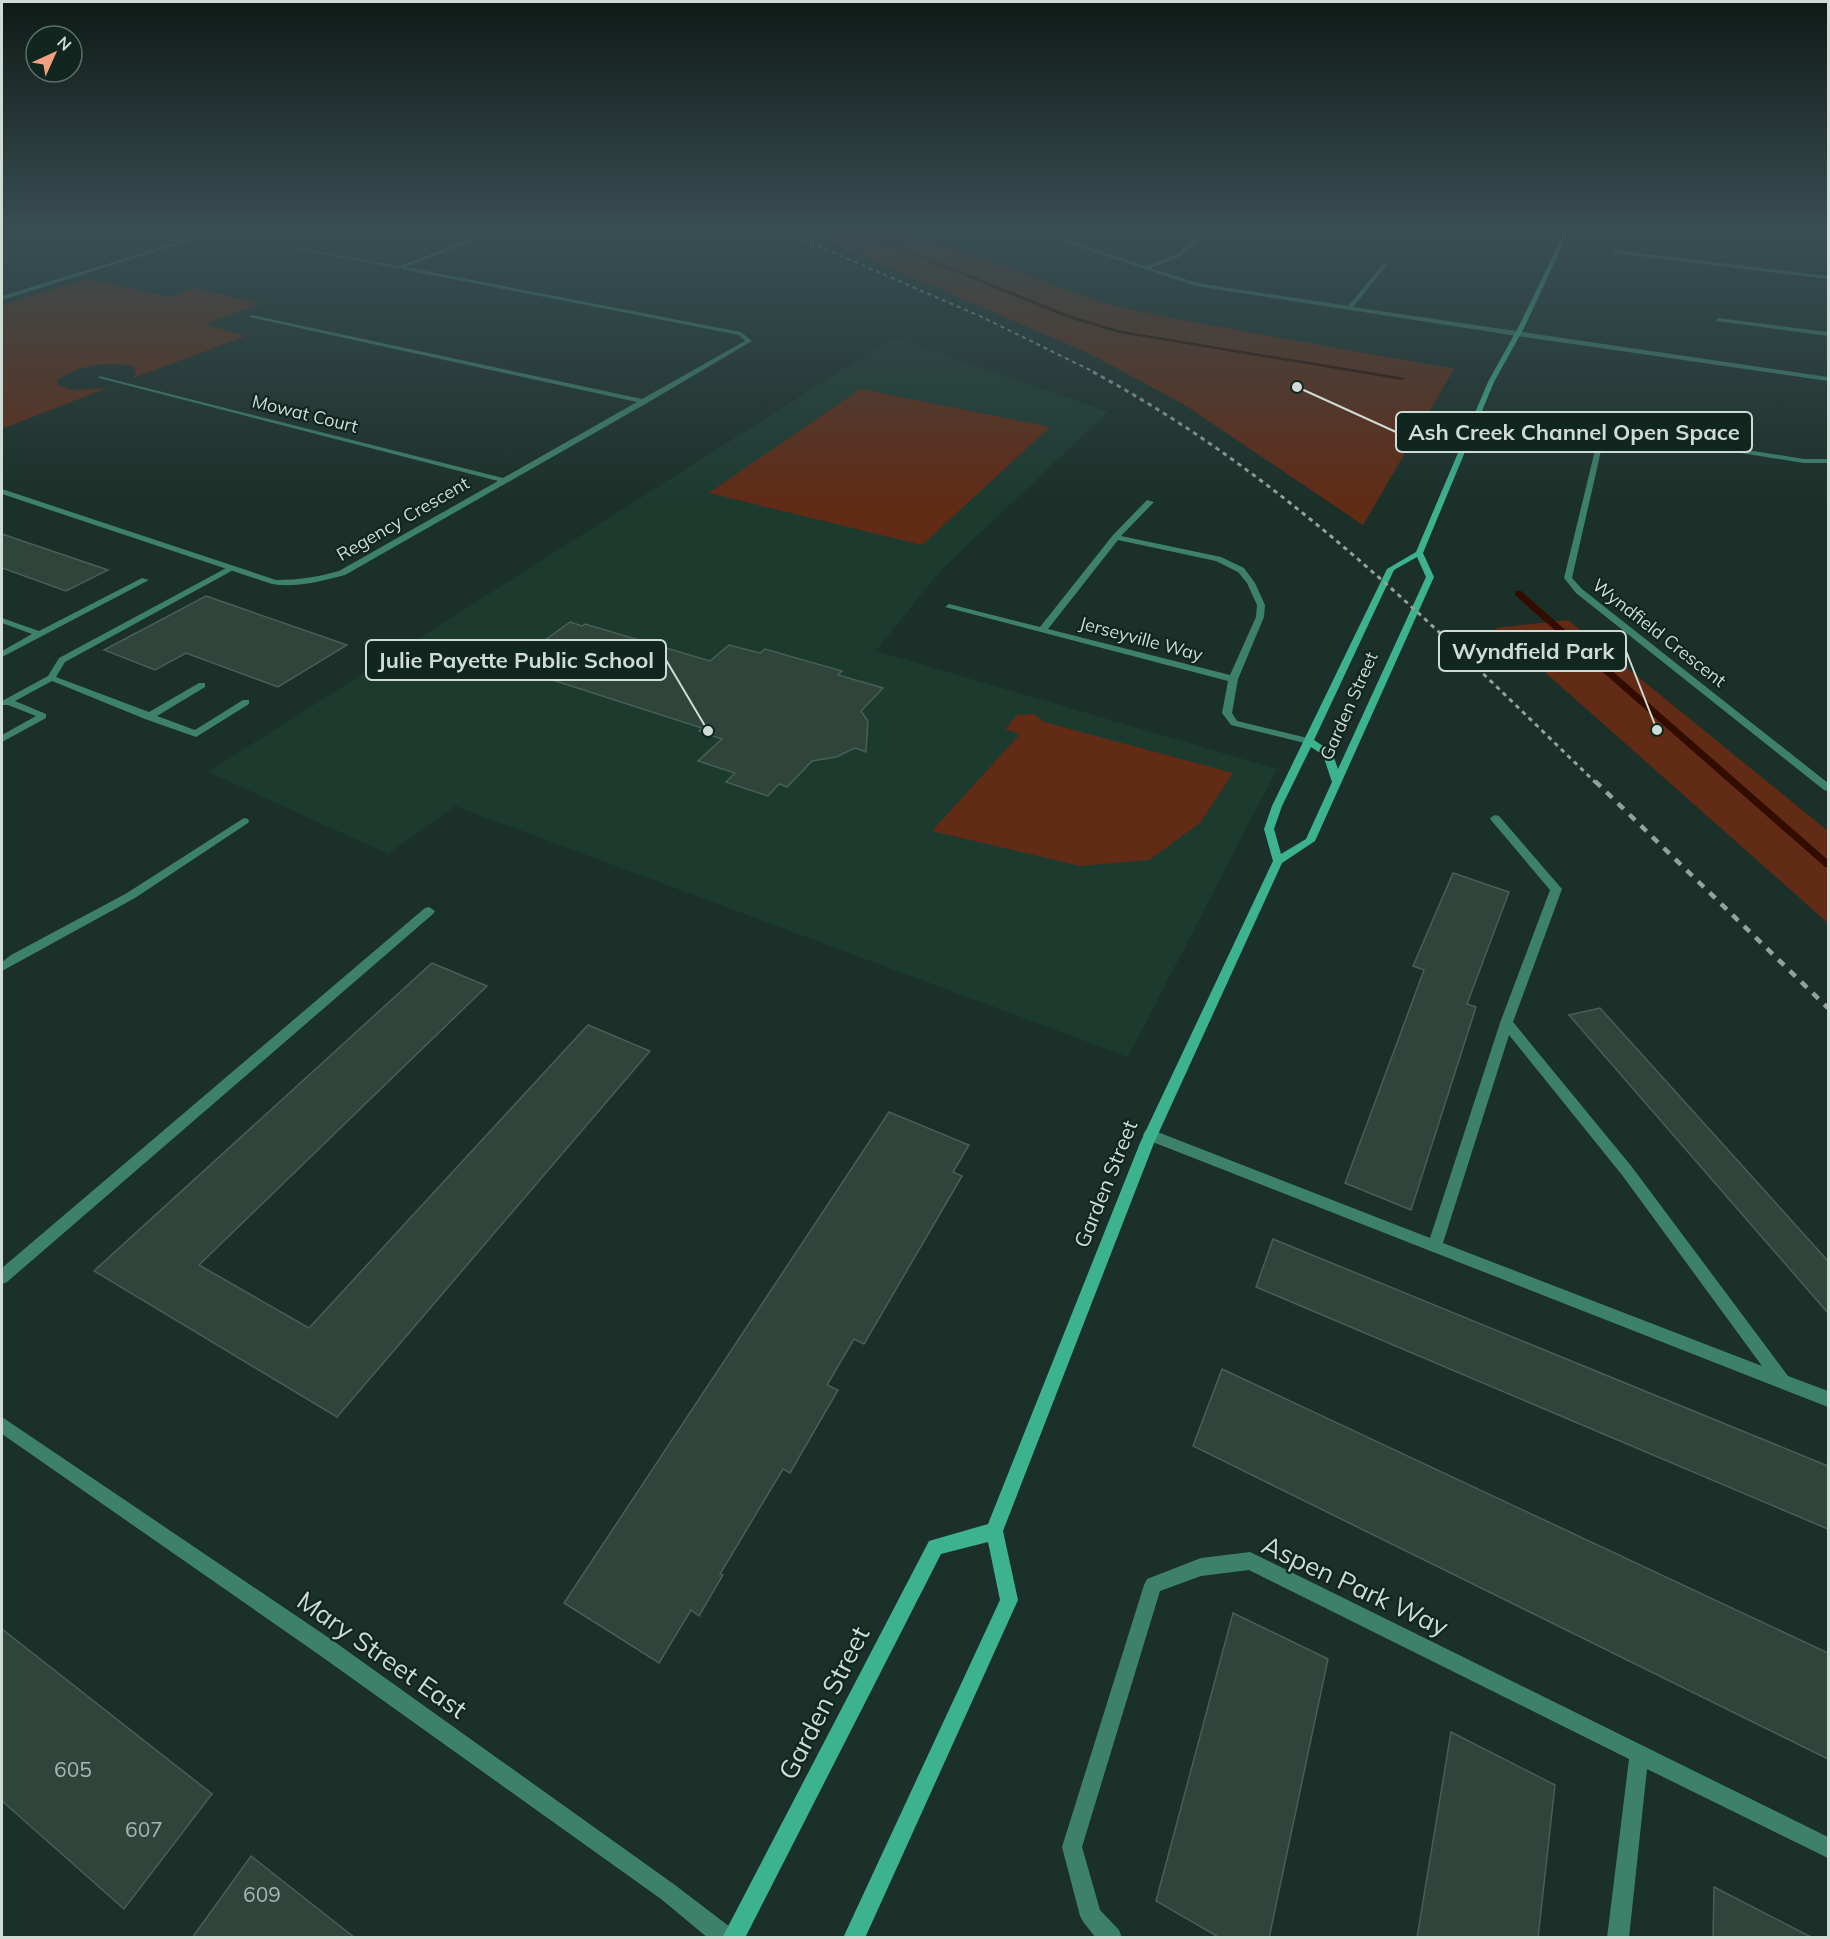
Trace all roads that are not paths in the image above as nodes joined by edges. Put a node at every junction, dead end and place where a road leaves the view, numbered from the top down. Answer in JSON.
{"nodes":[{"id":1,"x":282,"y":323,"type":"edge"},
{"id":2,"x":688,"y":323,"type":"edge"},
{"id":3,"x":1449,"y":323,"type":"edge"},
{"id":4,"x":1522,"y":323,"type":"edge"},
{"id":5,"x":1740,"y":323,"type":"edge"},
{"id":6,"x":1517,"y":334,"type":"junction"},
{"id":7,"x":1828,"y":334,"type":"edge"},
{"id":8,"x":101,"y":376,"type":"dead end"},
{"id":9,"x":1828,"y":379,"type":"edge"},
{"id":10,"x":645,"y":402,"type":"junction"},
{"id":11,"x":1828,"y":461,"type":"edge"},
{"id":12,"x":502,"y":480,"type":"junction"},
{"id":13,"x":2,"y":492,"type":"edge"},
{"id":14,"x":1150,"y":502,"type":"dead end"},
{"id":15,"x":1116,"y":537,"type":"junction"},
{"id":16,"x":1419,"y":553,"type":"junction"},
{"id":17,"x":233,"y":568,"type":"junction"},
{"id":18,"x":146,"y":580,"type":"dead end"},
{"id":19,"x":949,"y":606,"type":"dead end"},
{"id":20,"x":2,"y":620,"type":"edge"},
{"id":21,"x":1042,"y":630,"type":"junction"},
{"id":22,"x":39,"y":634,"type":"junction"},
{"id":23,"x":2,"y":654,"type":"edge"},
{"id":24,"x":51,"y":678,"type":"junction"},
{"id":25,"x":1233,"y":679,"type":"junction"},
{"id":26,"x":202,"y":685,"type":"dead end"},
{"id":27,"x":246,"y":702,"type":"dead end"},
{"id":28,"x":5,"y":703,"type":"edge"},
{"id":29,"x":148,"y":717,"type":"junction"},
{"id":30,"x":2,"y":739,"type":"edge"},
{"id":31,"x":1309,"y":741,"type":"junction"},
{"id":32,"x":1337,"y":783,"type":"junction"},
{"id":33,"x":1828,"y":788,"type":"edge"},
{"id":34,"x":1495,"y":818,"type":"dead end"},
{"id":35,"x":244,"y":821,"type":"dead end"},
{"id":36,"x":1278,"y":861,"type":"junction"},
{"id":37,"x":429,"y":911,"type":"dead end"},
{"id":38,"x":2,"y":967,"type":"edge"},
{"id":39,"x":1506,"y":1023,"type":"junction"},
{"id":40,"x":1150,"y":1135,"type":"junction"},
{"id":41,"x":1434,"y":1246,"type":"junction"},
{"id":42,"x":2,"y":1277,"type":"edge"},
{"id":43,"x":1781,"y":1379,"type":"junction"},
{"id":44,"x":1828,"y":1400,"type":"edge"},
{"id":45,"x":2,"y":1425,"type":"edge"},
{"id":46,"x":994,"y":1531,"type":"junction"},
{"id":47,"x":1639,"y":1754,"type":"junction"},
{"id":48,"x":1828,"y":1848,"type":"edge"},
{"id":49,"x":726,"y":1938,"type":"edge"},
{"id":50,"x":733,"y":1938,"type":"edge"},
{"id":51,"x":854,"y":1938,"type":"edge"},
{"id":52,"x":1111,"y":1938,"type":"edge"},
{"id":53,"x":1617,"y":1938,"type":"edge"}],
"edges":[{"from":1,"to":10,"type":"street"},
{"from":2,"to":10,"type":"street","name":"Regency Crescent"},
{"from":3,"to":6,"type":"street"},
{"from":4,"to":6,"type":"street"},
{"from":5,"to":7,"type":"street"},
{"from":6,"to":9,"type":"street"},
{"from":6,"to":16,"type":"street"},
{"from":8,"to":12,"type":"street","name":"Mowat Court"},
{"from":10,"to":12,"type":"street","name":"Regency Crescent"},
{"from":11,"to":33,"type":"street","name":"Wyndfield Crescent"},
{"from":12,"to":17,"type":"street","name":"Regency Crescent"},
{"from":13,"to":17,"type":"street","name":"Regency Crescent"},
{"from":14,"to":15,"type":"street","name":"Jerseyville Way"},
{"from":15,"to":21,"type":"street","name":"Jerseyville Way"},
{"from":15,"to":25,"type":"street"},
{"from":16,"to":31,"type":"street","name":"Garden Street"},
{"from":16,"to":32,"type":"street","name":"Garden Street"},
{"from":17,"to":24,"type":"street"},
{"from":18,"to":22,"type":"street"},
{"from":19,"to":21,"type":"street","name":"Jerseyville Way"},
{"from":20,"to":22,"type":"street"},
{"from":21,"to":25,"type":"street","name":"Jerseyville Way"},
{"from":22,"to":23,"type":"street"},
{"from":24,"to":28,"type":"street"},
{"from":24,"to":29,"type":"street"},
{"from":25,"to":31,"type":"street"},
{"from":26,"to":29,"type":"street"},
{"from":27,"to":29,"type":"street"},
{"from":28,"to":30,"type":"street"},
{"from":31,"to":32,"type":"street"},
{"from":31,"to":36,"type":"street","name":"Garden Street"},
{"from":32,"to":36,"type":"street","name":"Garden Street"},
{"from":34,"to":39,"type":"street"},
{"from":35,"to":38,"type":"street"},
{"from":36,"to":40,"type":"street","name":"Garden Street"},
{"from":37,"to":42,"type":"street"},
{"from":39,"to":41,"type":"street"},
{"from":39,"to":43,"type":"street"},
{"from":40,"to":41,"type":"street"},
{"from":40,"to":46,"type":"street","name":"Garden Street"},
{"from":41,"to":43,"type":"street"},
{"from":43,"to":44,"type":"street"},
{"from":45,"to":49,"type":"street","name":"Mary Street East"},
{"from":46,"to":50,"type":"street","name":"Garden Street"},
{"from":46,"to":51,"type":"street"},
{"from":47,"to":48,"type":"street","name":"Aspen Park Way"},
{"from":47,"to":52,"type":"street","name":"Aspen Park Way"},
{"from":47,"to":53,"type":"street"}]}
